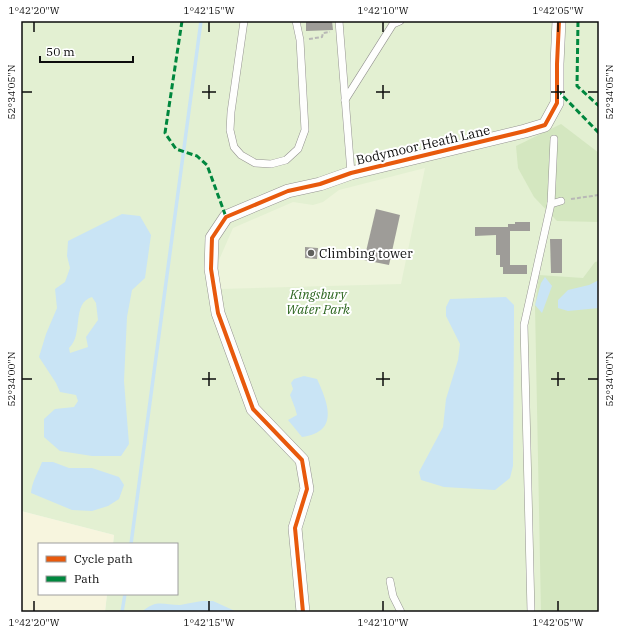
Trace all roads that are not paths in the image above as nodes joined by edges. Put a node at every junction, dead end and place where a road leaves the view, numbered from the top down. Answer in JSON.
{"nodes":[{"id":1,"x":244,"y":21,"type":"edge"},
{"id":2,"x":296,"y":21,"type":"edge"},
{"id":3,"x":339,"y":21,"type":"edge"},
{"id":4,"x":400,"y":21,"type":"edge"},
{"id":5,"x":559,"y":21,"type":"edge"},
{"id":6,"x":392,"y":22,"type":"edge"},
{"id":7,"x":345,"y":100,"type":"junction"},
{"id":8,"x":554,"y":139,"type":"dead end"},
{"id":9,"x":351,"y":173,"type":"junction"},
{"id":10,"x":560,"y":201,"type":"dead end"},
{"id":11,"x":551,"y":204,"type":"junction"},
{"id":12,"x":390,"y":581,"type":"dead end"},
{"id":13,"x":303,"y":612,"type":"edge"},
{"id":14,"x":400,"y":612,"type":"edge"},
{"id":15,"x":531,"y":612,"type":"edge"}],
"edges":[{"from":1,"to":2,"type":"lane"},
{"from":3,"to":7,"type":"lane"},
{"from":4,"to":6,"type":"lane"},
{"from":5,"to":9,"type":"street","name":"Bodymoor Heath Lane"},
{"from":6,"to":7,"type":"lane"},
{"from":7,"to":9,"type":"lane"},
{"from":8,"to":11,"type":"lane"},
{"from":9,"to":13,"type":"street","name":"Bodymoor Heath Lane"},
{"from":10,"to":11,"type":"lane"},
{"from":11,"to":15,"type":"lane"},
{"from":12,"to":14,"type":"lane"}]}
